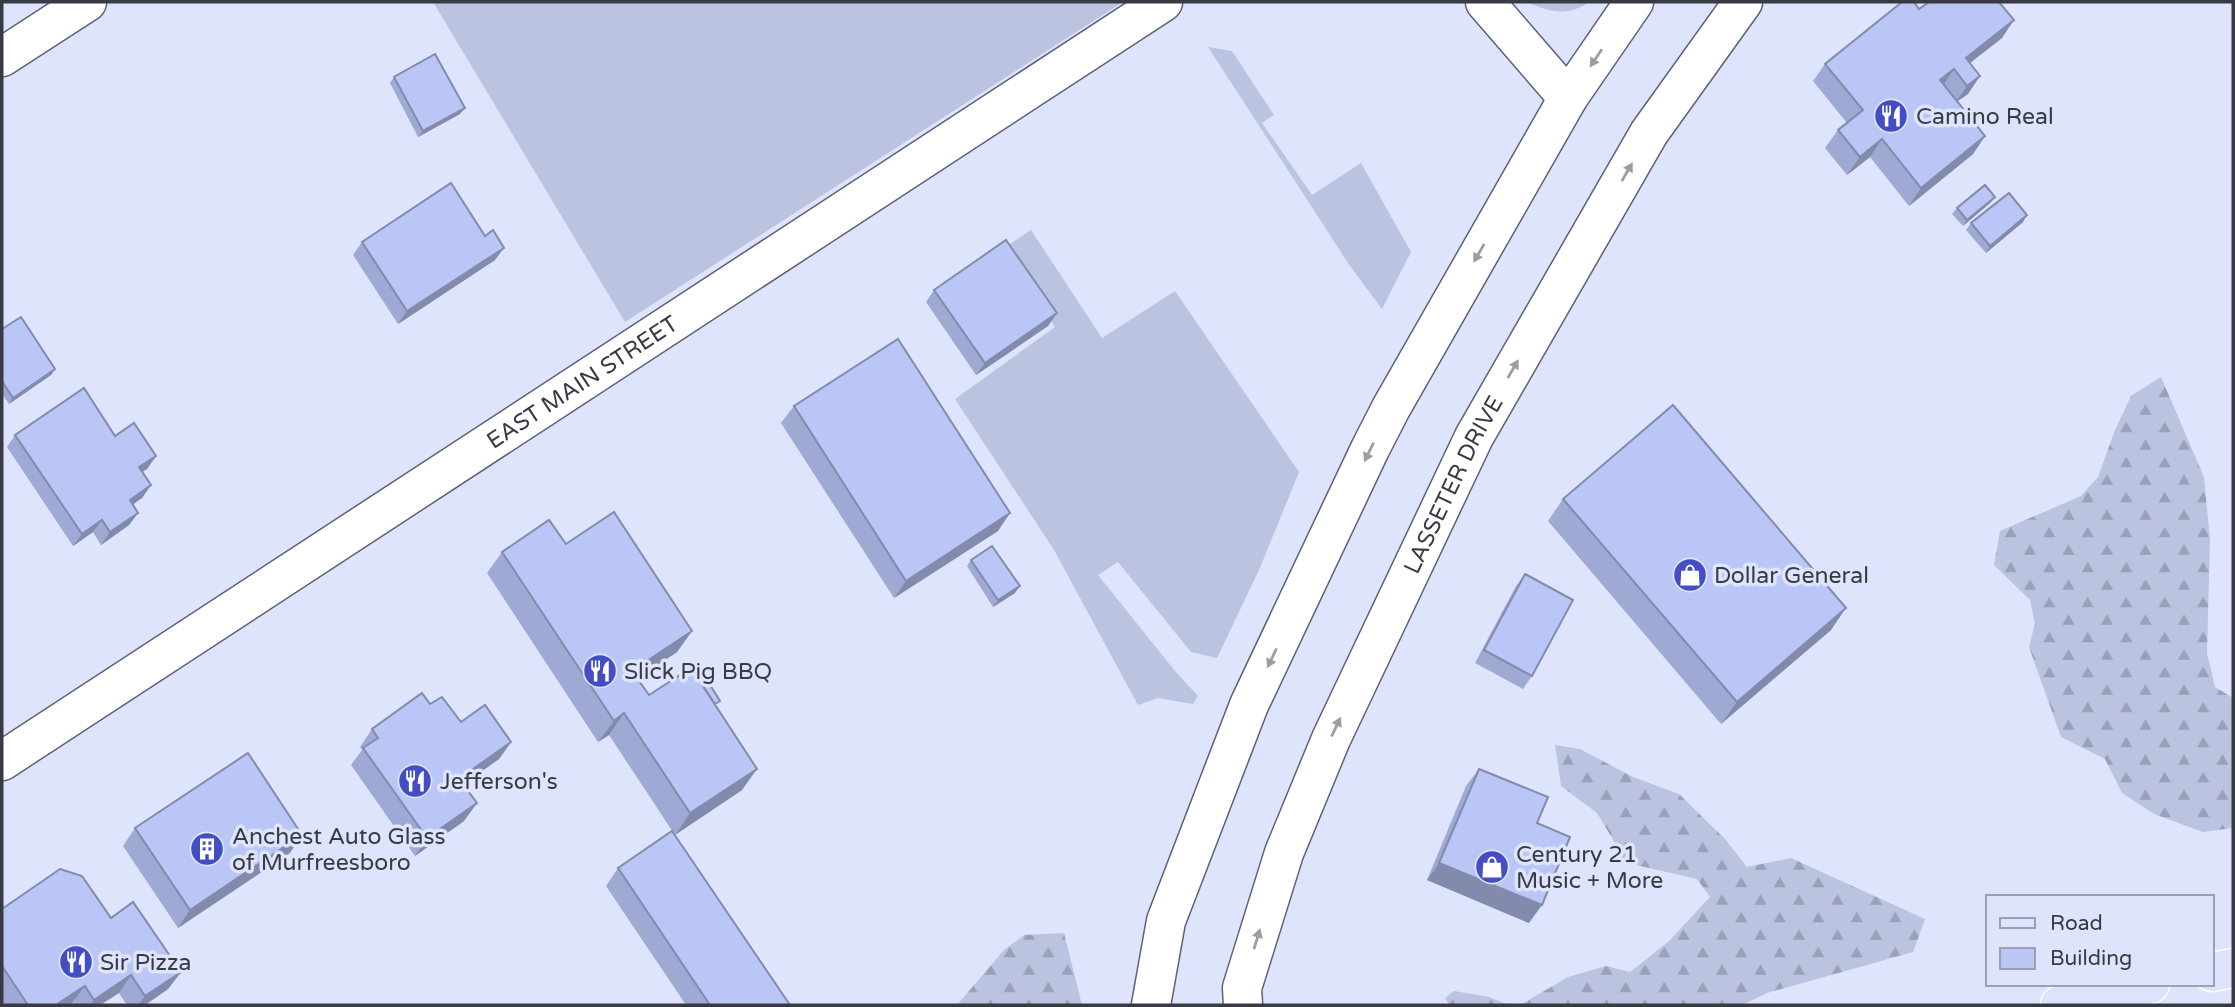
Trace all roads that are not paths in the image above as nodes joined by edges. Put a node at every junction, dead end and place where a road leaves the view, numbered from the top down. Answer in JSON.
{"nodes":[{"id":1,"x":87,"y":2,"type":"edge"},
{"id":2,"x":1163,"y":2,"type":"edge"},
{"id":3,"x":1485,"y":2,"type":"edge"},
{"id":4,"x":1634,"y":2,"type":"edge"},
{"id":5,"x":1743,"y":2,"type":"edge"},
{"id":6,"x":2,"y":57,"type":"edge"},
{"id":7,"x":1568,"y":98,"type":"junction"},
{"id":8,"x":2,"y":761,"type":"edge"},
{"id":9,"x":2233,"y":968,"type":"edge"},
{"id":10,"x":2214,"y":972,"type":"edge"},
{"id":11,"x":2139,"y":986,"type":"edge"},
{"id":12,"x":1151,"y":1005,"type":"edge"},
{"id":13,"x":1243,"y":1005,"type":"edge"},
{"id":14,"x":2060,"y":1005,"type":"edge"}],
"edges":[{"from":1,"to":6,"type":"street"},
{"from":2,"to":8,"type":"street","name":"EAST MAIN STREET"},
{"from":3,"to":7,"type":"street"},
{"from":4,"to":7,"type":"street","one_way":true},
{"from":13,"to":5,"type":"street","name":"LASSETER DRIVE","one_way":true},
{"from":7,"to":12,"type":"street","one_way":true},
{"from":9,"to":10,"type":"main road"},
{"from":11,"to":14,"type":"main road"}]}
